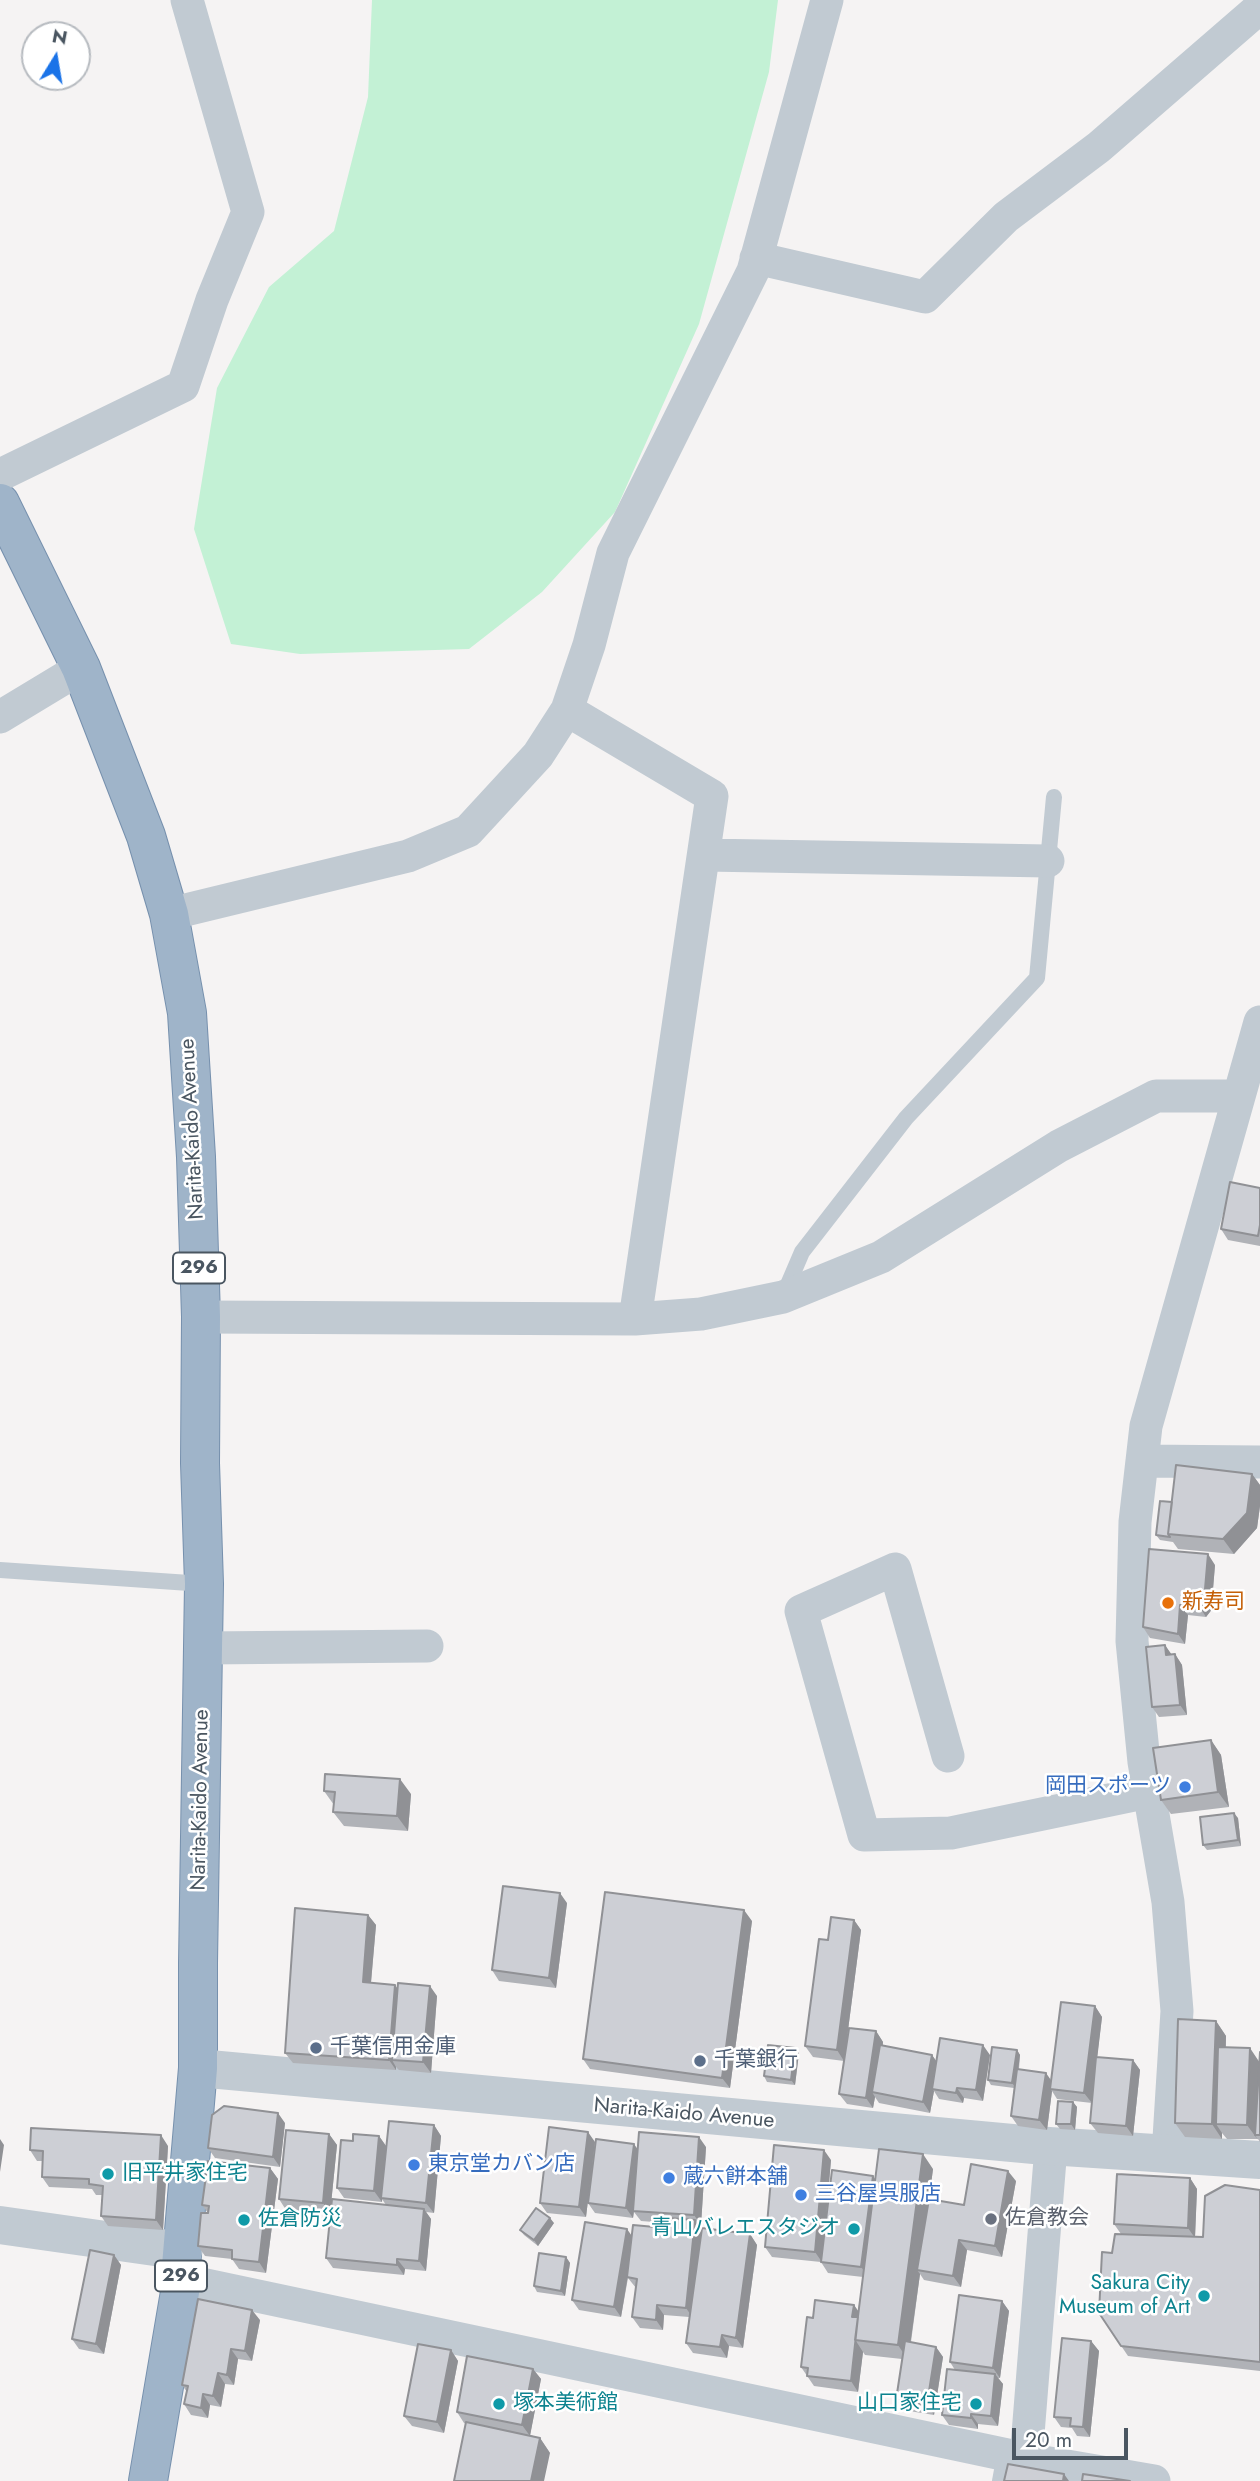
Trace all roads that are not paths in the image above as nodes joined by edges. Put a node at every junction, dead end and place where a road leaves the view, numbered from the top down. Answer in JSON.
{"nodes":[{"id":1,"x":187,"y":0,"type":"edge"},
{"id":2,"x":827,"y":0,"type":"edge"},
{"id":3,"x":1260,"y":13,"type":"edge"},
{"id":4,"x":756,"y":258,"type":"junction"},
{"id":5,"x":0,"y":475,"type":"edge"},
{"id":6,"x":0,"y":503,"type":"edge"},
{"id":7,"x":81,"y":668,"type":"junction"},
{"id":8,"x":567,"y":710,"type":"junction"},
{"id":9,"x":0,"y":718,"type":"edge"},
{"id":10,"x":1054,"y":797,"type":"dead end"},
{"id":11,"x":705,"y":855,"type":"junction"},
{"id":12,"x":1048,"y":861,"type":"junction"},
{"id":13,"x":169,"y":914,"type":"junction"},
{"id":14,"x":1260,"y":1022,"type":"edge"},
{"id":15,"x":1238,"y":1096,"type":"junction"},
{"id":16,"x":783,"y":1297,"type":"junction"},
{"id":17,"x":201,"y":1317,"type":"junction"},
{"id":18,"x":635,"y":1319,"type":"junction"},
{"id":19,"x":1142,"y":1461,"type":"junction"},
{"id":20,"x":1260,"y":1462,"type":"edge"},
{"id":21,"x":0,"y":1570,"type":"edge"},
{"id":22,"x":204,"y":1584,"type":"junction"},
{"id":23,"x":427,"y":1646,"type":"dead end"},
{"id":24,"x":204,"y":1648,"type":"junction"},
{"id":25,"x":948,"y":1756,"type":"dead end"},
{"id":26,"x":1148,"y":1792,"type":"junction"},
{"id":27,"x":198,"y":2068,"type":"junction"},
{"id":28,"x":1051,"y":2147,"type":"junction"},
{"id":29,"x":1168,"y":2154,"type":"junction"},
{"id":30,"x":1260,"y":2160,"type":"edge"},
{"id":31,"x":0,"y":2225,"type":"edge"},
{"id":32,"x":183,"y":2265,"type":"junction"},
{"id":33,"x":1011,"y":2465,"type":"edge"},
{"id":34,"x":148,"y":2481,"type":"edge"},
{"id":35,"x":1154,"y":2481,"type":"edge"}],
"edges":[{"from":1,"to":5,"type":"street"},
{"from":2,"to":4,"type":"street"},
{"from":3,"to":4,"type":"street"},
{"from":4,"to":8,"type":"street"},
{"from":6,"to":7,"type":"highway","name":"Narita-Kaido Avenue","number":"296"},
{"from":7,"to":9,"type":"street"},
{"from":7,"to":13,"type":"highway","name":"Narita-Kaido Avenue","number":"296"},
{"from":8,"to":11,"type":"street"},
{"from":8,"to":13,"type":"street"},
{"from":10,"to":12,"type":"lane"},
{"from":11,"to":12,"type":"street"},
{"from":11,"to":18,"type":"street"},
{"from":12,"to":16,"type":"lane"},
{"from":13,"to":17,"type":"highway","name":"Narita-Kaido Avenue","number":"296"},
{"from":14,"to":15,"type":"street"},
{"from":15,"to":16,"type":"street"},
{"from":15,"to":19,"type":"street"},
{"from":16,"to":18,"type":"street"},
{"from":17,"to":18,"type":"street"},
{"from":17,"to":22,"type":"highway","name":"Narita-Kaido Avenue","number":"296"},
{"from":19,"to":20,"type":"street"},
{"from":19,"to":26,"type":"street"},
{"from":21,"to":22,"type":"lane"},
{"from":22,"to":24,"type":"highway","name":"Narita-Kaido Avenue","number":"296"},
{"from":23,"to":24,"type":"street"},
{"from":24,"to":27,"type":"highway","name":"Narita-Kaido Avenue","number":"296"},
{"from":25,"to":26,"type":"street"},
{"from":26,"to":29,"type":"street"},
{"from":27,"to":28,"type":"street","name":"Narita-Kaido Avenue"},
{"from":27,"to":32,"type":"highway","number":"296"},
{"from":28,"to":29,"type":"street","name":"Narita-Kaido Avenue"},
{"from":28,"to":33,"type":"street"},
{"from":29,"to":30,"type":"street","name":"Narita-Kaido Avenue"},
{"from":31,"to":32,"type":"street"},
{"from":32,"to":33,"type":"street"},
{"from":32,"to":34,"type":"highway","number":"296"},
{"from":33,"to":35,"type":"street"}]}
